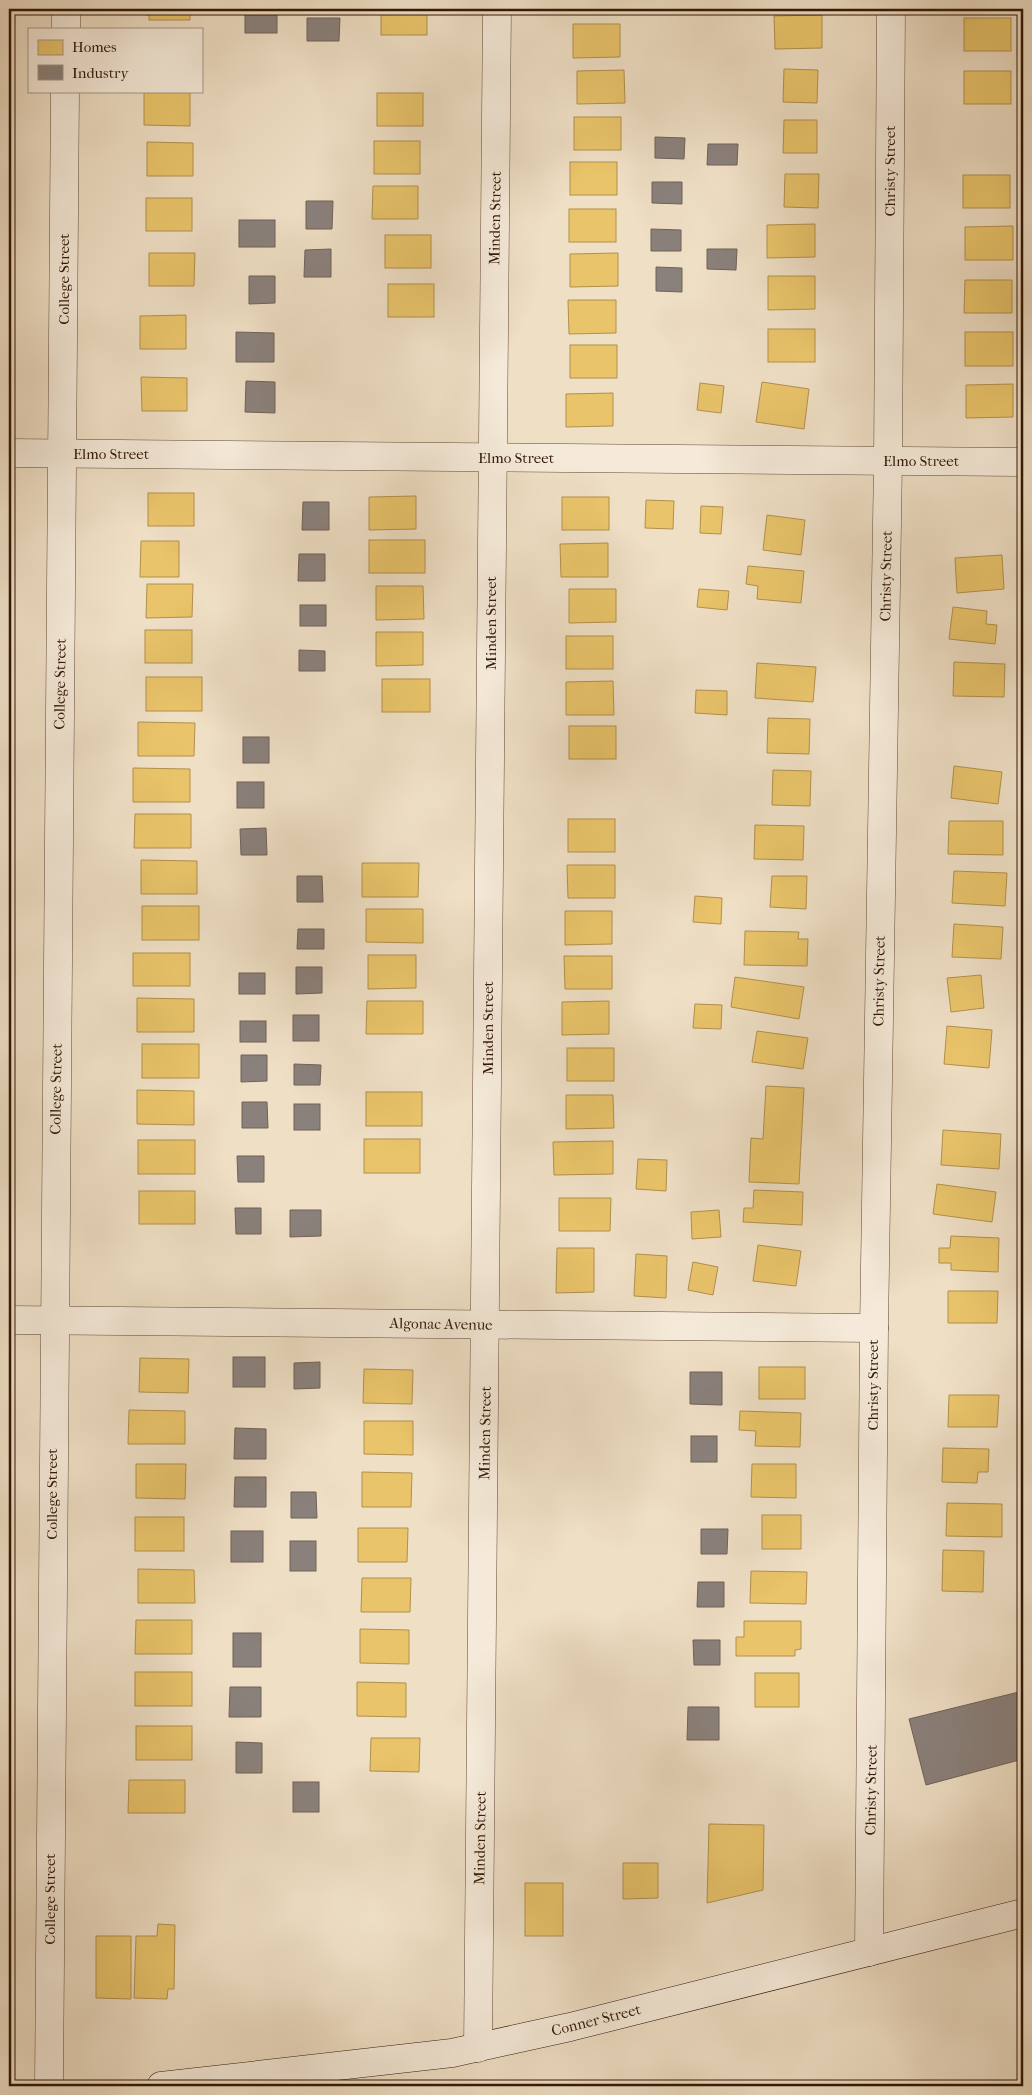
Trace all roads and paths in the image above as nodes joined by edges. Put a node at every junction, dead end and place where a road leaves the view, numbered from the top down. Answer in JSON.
{"nodes":[{"id":1,"x":66,"y":9,"type":"edge"},
{"id":2,"x":497,"y":9,"type":"edge"},
{"id":3,"x":891,"y":9,"type":"edge"},
{"id":4,"x":66,"y":28,"type":"edge"},
{"id":5,"x":65,"y":92,"type":"edge"},
{"id":6,"x":9,"y":453,"type":"edge"},
{"id":7,"x":63,"y":454,"type":"junction"},
{"id":8,"x":492,"y":458,"type":"junction"},
{"id":9,"x":888,"y":461,"type":"junction"},
{"id":10,"x":1023,"y":462,"type":"edge"},
{"id":11,"x":9,"y":1320,"type":"edge"},
{"id":12,"x":54,"y":1320,"type":"junction"},
{"id":13,"x":486,"y":1324,"type":"junction"},
{"id":14,"x":874,"y":1328,"type":"junction"},
{"id":15,"x":1023,"y":1913,"type":"edge"},
{"id":16,"x":869,"y":1952,"type":"junction"},
{"id":17,"x":478,"y":2048,"type":"junction"},
{"id":18,"x":48,"y":2086,"type":"edge"},
{"id":19,"x":160,"y":2086,"type":"edge"}],
"edges":[{"from":1,"to":4,"type":"street"},
{"from":2,"to":8,"type":"street","name":"Minden Street"},
{"from":3,"to":9,"type":"street","name":"Christy Street"},
{"from":5,"to":7,"type":"street","name":"College Street"},
{"from":6,"to":7,"type":"street","name":"Elmo Street"},
{"from":7,"to":8,"type":"street","name":"Elmo Street"},
{"from":7,"to":12,"type":"street","name":"College Street"},
{"from":8,"to":9,"type":"street","name":"Elmo Street"},
{"from":8,"to":13,"type":"street","name":"Minden Street"},
{"from":9,"to":10,"type":"street","name":"Elmo Street"},
{"from":9,"to":14,"type":"street","name":"Christy Street"},
{"from":11,"to":12,"type":"street","name":"Algonac Avenue"},
{"from":12,"to":13,"type":"street","name":"Algonac Avenue"},
{"from":12,"to":18,"type":"street","name":"College Street"},
{"from":13,"to":14,"type":"street","name":"Algonac Avenue"},
{"from":13,"to":17,"type":"street","name":"Minden Street"},
{"from":14,"to":16,"type":"street","name":"Christy Street"},
{"from":15,"to":16,"type":"street","name":"Conner Street"},
{"from":16,"to":17,"type":"street","name":"Conner Street"},
{"from":17,"to":19,"type":"street","name":"Conner Street"}]}
